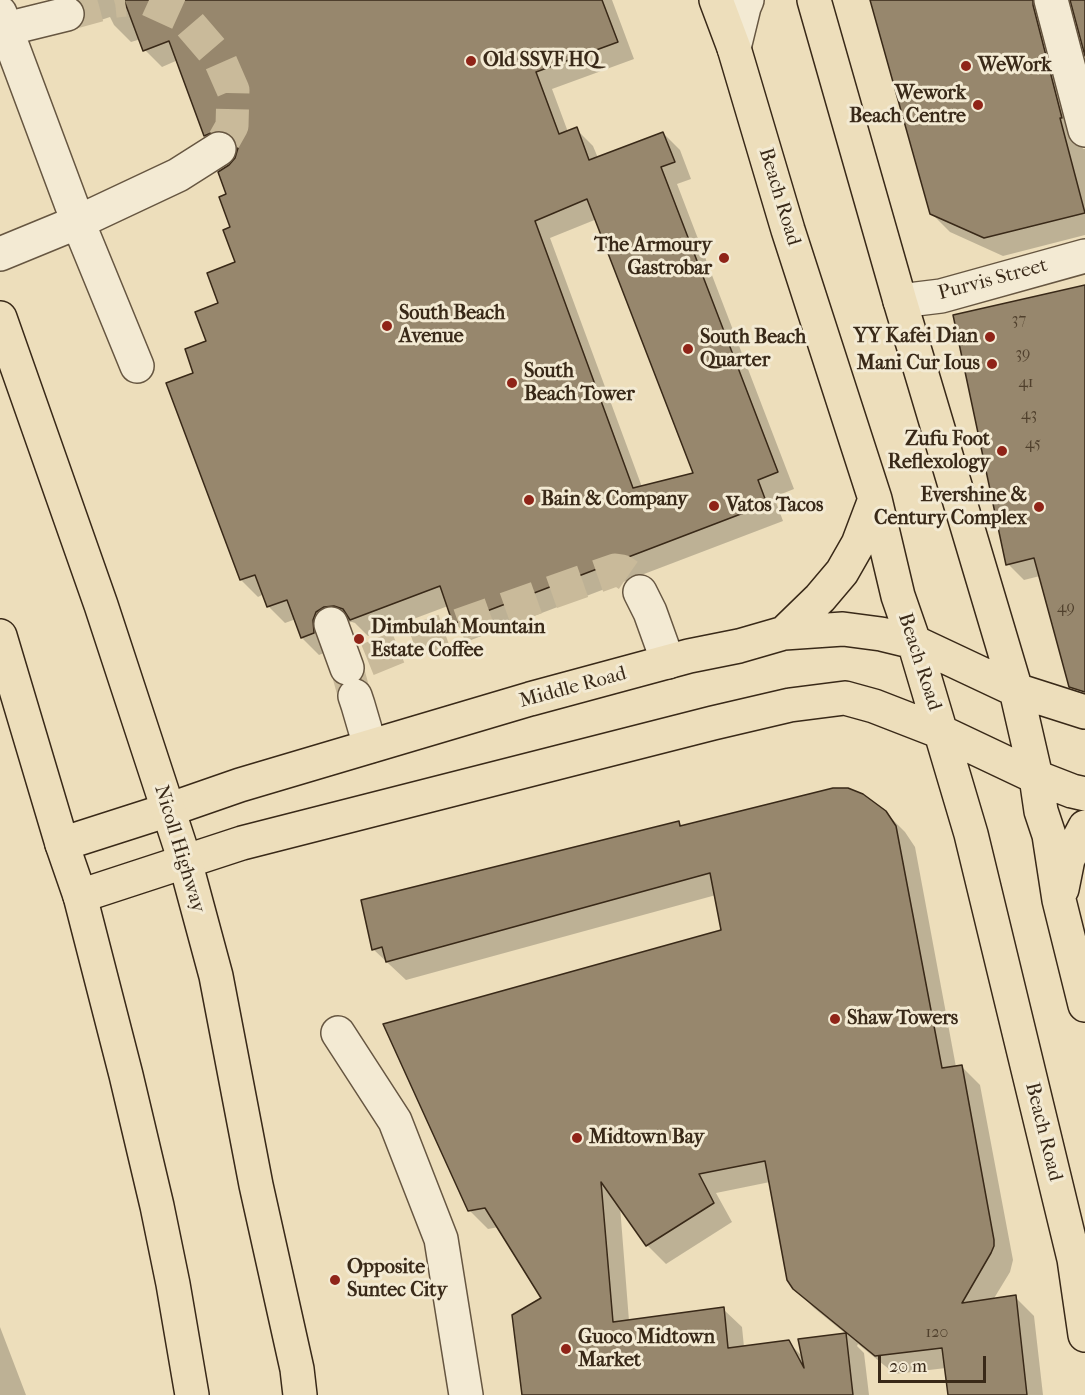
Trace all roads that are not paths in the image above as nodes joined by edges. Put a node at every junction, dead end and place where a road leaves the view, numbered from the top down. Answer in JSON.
{"nodes":[{"id":1,"x":716,"y":0,"type":"edge"},
{"id":2,"x":747,"y":0,"type":"edge"},
{"id":3,"x":814,"y":0,"type":"edge"},
{"id":4,"x":1051,"y":0,"type":"edge"},
{"id":5,"x":68,"y":14,"type":"tunnel mouth"},
{"id":6,"x":3,"y":21,"type":"edge"},
{"id":7,"x":735,"y":48,"type":"junction"},
{"id":8,"x":1075,"y":51,"type":"edge"},
{"id":9,"x":1085,"y":130,"type":"edge"},
{"id":10,"x":219,"y":149,"type":"tunnel mouth"},
{"id":11,"x":78,"y":222,"type":"junction"},
{"id":12,"x":0,"y":254,"type":"edge"},
{"id":13,"x":1085,"y":256,"type":"edge"},
{"id":14,"x":900,"y":301,"type":"junction"},
{"id":15,"x":0,"y":318,"type":"edge"},
{"id":16,"x":137,"y":366,"type":"dead end"},
{"id":17,"x":875,"y":499,"type":"junction"},
{"id":18,"x":640,"y":592,"type":"tunnel mouth"},
{"id":19,"x":331,"y":624,"type":"dead end"},
{"id":20,"x":784,"y":633,"type":"junction"},
{"id":21,"x":0,"y":636,"type":"edge"},
{"id":22,"x":914,"y":642,"type":"junction"},
{"id":23,"x":668,"y":662,"type":"junction"},
{"id":24,"x":1016,"y":690,"type":"junction"},
{"id":25,"x":1085,"y":712,"type":"edge"},
{"id":26,"x":941,"y":732,"type":"junction"},
{"id":27,"x":370,"y":746,"type":"junction"},
{"id":28,"x":1036,"y":777,"type":"junction"},
{"id":29,"x":1085,"y":794,"type":"edge"},
{"id":30,"x":168,"y":810,"type":"junction"},
{"id":31,"x":1085,"y":827,"type":"edge"},
{"id":32,"x":62,"y":844,"type":"junction"},
{"id":33,"x":185,"y":861,"type":"junction"},
{"id":34,"x":80,"y":896,"type":"junction"},
{"id":35,"x":1059,"y":900,"type":"junction"},
{"id":36,"x":1085,"y":1005,"type":"edge"},
{"id":37,"x":338,"y":1033,"type":"dead end"},
{"id":38,"x":1085,"y":1335,"type":"edge"},
{"id":39,"x":192,"y":1395,"type":"edge"},
{"id":40,"x":300,"y":1395,"type":"edge"},
{"id":41,"x":466,"y":1395,"type":"edge"}],
"edges":[{"from":1,"to":7,"type":"main road","name":"Beach Road"},
{"from":2,"to":7,"type":"street"},
{"from":3,"to":14,"type":"main road"},
{"from":4,"to":8,"type":"street"},
{"from":5,"to":6,"type":"street"},
{"from":6,"to":11,"type":"street"},
{"from":7,"to":17,"type":"main road","name":"Beach Road"},
{"from":8,"to":9,"type":"street"},
{"from":10,"to":11,"type":"street"},
{"from":11,"to":12,"type":"street"},
{"from":11,"to":16,"type":"street"},
{"from":13,"to":14,"type":"street","name":"Purvis Street"},
{"from":14,"to":24,"type":"main road"},
{"from":15,"to":30,"type":"main road","name":"Nicoll Highway"},
{"from":17,"to":20,"type":"main road"},
{"from":17,"to":22,"type":"main road","name":"Beach Road"},
{"from":18,"to":23,"type":"street"},
{"from":19,"to":27,"type":"street"},
{"from":20,"to":22,"type":"main road","name":"Middle Road"},
{"from":20,"to":23,"type":"main road","name":"Middle Road"},
{"from":21,"to":32,"type":"main road"},
{"from":22,"to":24,"type":"main road","name":"Middle Road"},
{"from":22,"to":26,"type":"main road","name":"Beach Road"},
{"from":23,"to":27,"type":"main road","name":"Middle Road"},
{"from":24,"to":25,"type":"main road","name":"Middle Road"},
{"from":24,"to":28,"type":"main road"},
{"from":26,"to":28,"type":"main road"},
{"from":26,"to":33,"type":"main road"},
{"from":26,"to":38,"type":"main road","name":"Beach Road"},
{"from":27,"to":30,"type":"main road","name":"Middle Road"},
{"from":28,"to":29,"type":"main road"},
{"from":28,"to":35,"type":"main road"},
{"from":30,"to":32,"type":"main road","name":"Middle Road"},
{"from":30,"to":33,"type":"main road","name":"Nicoll Highway"},
{"from":31,"to":35,"type":"main road"},
{"from":32,"to":34,"type":"main road"},
{"from":33,"to":34,"type":"main road"},
{"from":33,"to":40,"type":"main road","name":"Nicoll Highway"},
{"from":34,"to":39,"type":"main road"},
{"from":35,"to":36,"type":"main road"},
{"from":37,"to":41,"type":"street"}]}
